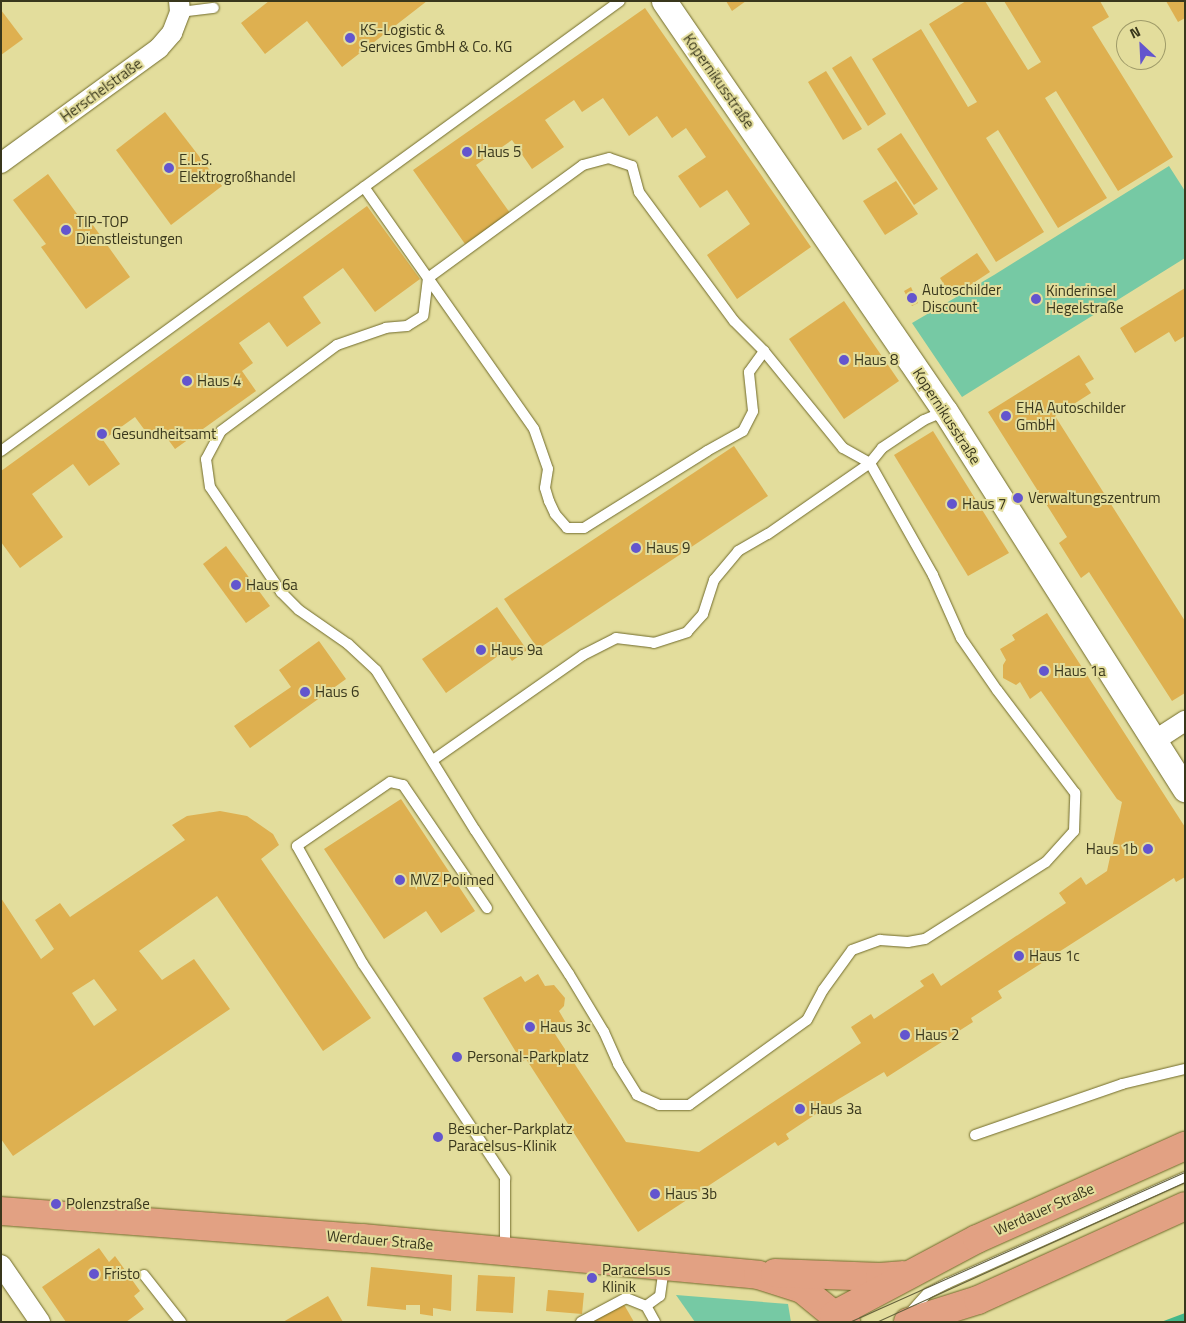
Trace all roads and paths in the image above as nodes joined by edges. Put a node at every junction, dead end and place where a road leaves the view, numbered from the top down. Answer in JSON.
{"nodes":[{"id":1,"x":620,"y":1,"type":"edge"},
{"id":2,"x":664,"y":1,"type":"edge"},
{"id":3,"x":179,"y":6,"type":"edge"},
{"id":4,"x":214,"y":8,"type":"dead end"},
{"id":5,"x":1,"y":163,"type":"edge"},
{"id":6,"x":364,"y":187,"type":"junction"},
{"id":7,"x":428,"y":278,"type":"junction"},
{"id":8,"x":764,"y":351,"type":"junction"},
{"id":9,"x":945,"y":411,"type":"junction"},
{"id":10,"x":1,"y":451,"type":"edge"},
{"id":11,"x":870,"y":463,"type":"junction"},
{"id":12,"x":1185,"y":722,"type":"edge"},
{"id":13,"x":1154,"y":741,"type":"junction"},
{"id":14,"x":433,"y":760,"type":"junction"},
{"id":15,"x":1185,"y":789,"type":"edge"},
{"id":16,"x":487,"y":908,"type":"dead end"},
{"id":17,"x":1185,"y":1069,"type":"edge"},
{"id":18,"x":975,"y":1135,"type":"dead end"},
{"id":19,"x":1185,"y":1146,"type":"edge"},
{"id":20,"x":1185,"y":1177,"type":"edge"},
{"id":21,"x":1185,"y":1206,"type":"edge"},
{"id":22,"x":1,"y":1211,"type":"edge"},
{"id":23,"x":505,"y":1252,"type":"junction"},
{"id":24,"x":1,"y":1265,"type":"edge"},
{"id":25,"x":665,"y":1265,"type":"junction"},
{"id":26,"x":913,"y":1272,"type":"junction"},
{"id":27,"x":144,"y":1275,"type":"dead end"},
{"id":28,"x":758,"y":1275,"type":"junction"},
{"id":29,"x":948,"y":1283,"type":"junction"},
{"id":30,"x":646,"y":1306,"type":"junction"},
{"id":31,"x":840,"y":1319,"type":"edge"},
{"id":32,"x":40,"y":1322,"type":"edge"},
{"id":33,"x":181,"y":1322,"type":"edge"},
{"id":34,"x":581,"y":1322,"type":"edge"},
{"id":35,"x":655,"y":1322,"type":"edge"},
{"id":36,"x":901,"y":1322,"type":"edge"},
{"id":37,"x":908,"y":1322,"type":"edge"}],
"edges":[{"from":1,"to":6,"type":"lane"},
{"from":2,"to":9,"type":"street","name":"Kopernikusstraße"},
{"from":3,"to":4,"type":"lane"},
{"from":3,"to":5,"type":"street","name":"Herschelstraße"},
{"from":6,"to":7,"type":"lane"},
{"from":6,"to":10,"type":"lane"},
{"from":7,"to":8,"type":"lane"},
{"from":7,"to":8,"type":"lane"},
{"from":7,"to":14,"type":"lane"},
{"from":8,"to":11,"type":"lane"},
{"from":9,"to":11,"type":"lane"},
{"from":9,"to":13,"type":"street","name":"Kopernikusstraße"},
{"from":11,"to":14,"type":"lane"},
{"from":11,"to":14,"type":"lane"},
{"from":12,"to":13,"type":"street"},
{"from":13,"to":15,"type":"street","name":"Kopernikusstraße"},
{"from":16,"to":23,"type":"lane"},
{"from":17,"to":18,"type":"lane"},
{"from":19,"to":26,"type":"main road","name":"Werdauer Straße"},
{"from":20,"to":29,"type":"lane"},
{"from":21,"to":37,"type":"main road"},
{"from":22,"to":23,"type":"main road","name":"Werdauer Straße"},
{"from":23,"to":25,"type":"main road","name":"Werdauer Straße"},
{"from":24,"to":32,"type":"street"},
{"from":25,"to":28,"type":"main road","name":"Werdauer Straße"},
{"from":25,"to":30,"type":"lane"},
{"from":26,"to":28,"type":"main road","name":"Werdauer Straße"},
{"from":26,"to":29,"type":"lane"},
{"from":26,"to":31,"type":"main road","name":"Werdauer Straße"},
{"from":27,"to":33,"type":"lane"},
{"from":28,"to":31,"type":"main road","name":"Werdauer Straße"},
{"from":29,"to":36,"type":"lane"},
{"from":30,"to":34,"type":"lane"},
{"from":30,"to":35,"type":"lane"}]}
